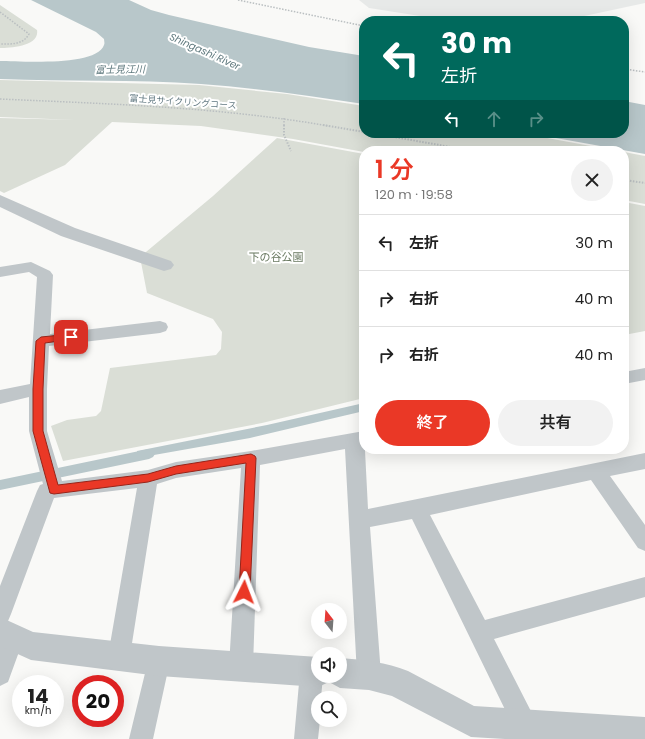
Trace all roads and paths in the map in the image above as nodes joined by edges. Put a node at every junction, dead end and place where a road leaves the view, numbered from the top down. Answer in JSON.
{"nodes":[{"id":1,"x":238,"y":0,"type":"edge"},
{"id":2,"x":0,"y":12,"type":"edge"},
{"id":3,"x":359,"y":25,"type":"edge"},
{"id":4,"x":0,"y":44,"type":"edge"},
{"id":5,"x":629,"y":70,"type":"edge"},
{"id":6,"x":645,"y":72,"type":"edge"},
{"id":7,"x":0,"y":100,"type":"edge"},
{"id":8,"x":284,"y":118,"type":"junction"},
{"id":9,"x":359,"y":131,"type":"edge"},
{"id":10,"x":400,"y":138,"type":"edge"},
{"id":11,"x":446,"y":146,"type":"edge"},
{"id":12,"x":291,"y":151,"type":"dead end"},
{"id":13,"x":629,"y":181,"type":"edge"},
{"id":14,"x":645,"y":183,"type":"edge"},
{"id":15,"x":0,"y":200,"type":"edge"},
{"id":16,"x":164,"y":265,"type":"dead end"},
{"id":17,"x":0,"y":272,"type":"edge"},
{"id":18,"x":160,"y":327,"type":"dead end"},
{"id":19,"x":41,"y":341,"type":"junction"},
{"id":20,"x":645,"y":374,"type":"edge"},
{"id":21,"x":629,"y":377,"type":"edge"},
{"id":22,"x":38,"y":389,"type":"junction"},
{"id":23,"x":0,"y":397,"type":"edge"},
{"id":24,"x":359,"y":439,"type":"edge"},
{"id":25,"x":251,"y":458,"type":"junction"},
{"id":26,"x":645,"y":461,"type":"edge"},
{"id":27,"x":595,"y":471,"type":"junction"},
{"id":28,"x":148,"y":478,"type":"junction"},
{"id":29,"x":53,"y":484,"type":"junction"},
{"id":30,"x":417,"y":509,"type":"junction"},
{"id":31,"x":359,"y":520,"type":"junction"},
{"id":32,"x":645,"y":542,"type":"edge"},
{"id":33,"x":645,"y":587,"type":"edge"},
{"id":34,"x":4,"y":628,"type":"edge"},
{"id":35,"x":480,"y":632,"type":"junction"},
{"id":36,"x":339,"y":647,"type":"edge"},
{"id":37,"x":119,"y":656,"type":"junction"},
{"id":38,"x":159,"y":661,"type":"junction"},
{"id":39,"x":241,"y":666,"type":"junction"},
{"id":40,"x":311,"y":671,"type":"edge"},
{"id":41,"x":0,"y":674,"type":"edge"},
{"id":42,"x":347,"y":675,"type":"edge"},
{"id":43,"x":331,"y":683,"type":"edge"},
{"id":44,"x":526,"y":725,"type":"junction"},
{"id":45,"x":471,"y":730,"type":"edge"},
{"id":46,"x":645,"y":734,"type":"edge"},
{"id":47,"x":141,"y":739,"type":"edge"},
{"id":48,"x":306,"y":739,"type":"edge"}],
"edges":[{"from":1,"to":3,"type":"path"},
{"from":2,"to":4,"type":"path"},
{"from":5,"to":6,"type":"path"},
{"from":7,"to":8,"type":"path","name":"富士見サイクリングコース"},
{"from":8,"to":9,"type":"path","name":"富士見サイクリングコース"},
{"from":8,"to":12,"type":"path"},
{"from":10,"to":11,"type":"path"},
{"from":13,"to":14,"type":"path"},
{"from":15,"to":16,"type":"street"},
{"from":17,"to":19,"type":"lane"},
{"from":18,"to":19,"type":"lane"},
{"from":19,"to":22,"type":"lane"},
{"from":20,"to":21,"type":"lane"},
{"from":22,"to":23,"type":"lane"},
{"from":22,"to":29,"type":"lane"},
{"from":24,"to":25,"type":"lane"},
{"from":24,"to":31,"type":"lane"},
{"from":25,"to":28,"type":"lane"},
{"from":25,"to":39,"type":"lane"},
{"from":26,"to":27,"type":"lane"},
{"from":27,"to":30,"type":"lane"},
{"from":27,"to":32,"type":"lane"},
{"from":28,"to":29,"type":"lane"},
{"from":28,"to":37,"type":"lane"},
{"from":29,"to":34,"type":"lane"},
{"from":30,"to":31,"type":"lane"},
{"from":30,"to":35,"type":"lane"},
{"from":31,"to":36,"type":"lane"},
{"from":33,"to":35,"type":"lane"},
{"from":34,"to":37,"type":"street"},
{"from":34,"to":41,"type":"lane"},
{"from":35,"to":44,"type":"lane"},
{"from":37,"to":38,"type":"street"},
{"from":38,"to":39,"type":"street"},
{"from":38,"to":47,"type":"lane"},
{"from":39,"to":40,"type":"street"},
{"from":42,"to":45,"type":"street"},
{"from":43,"to":48,"type":"lane"},
{"from":44,"to":45,"type":"street"},
{"from":44,"to":46,"type":"street"}]}
